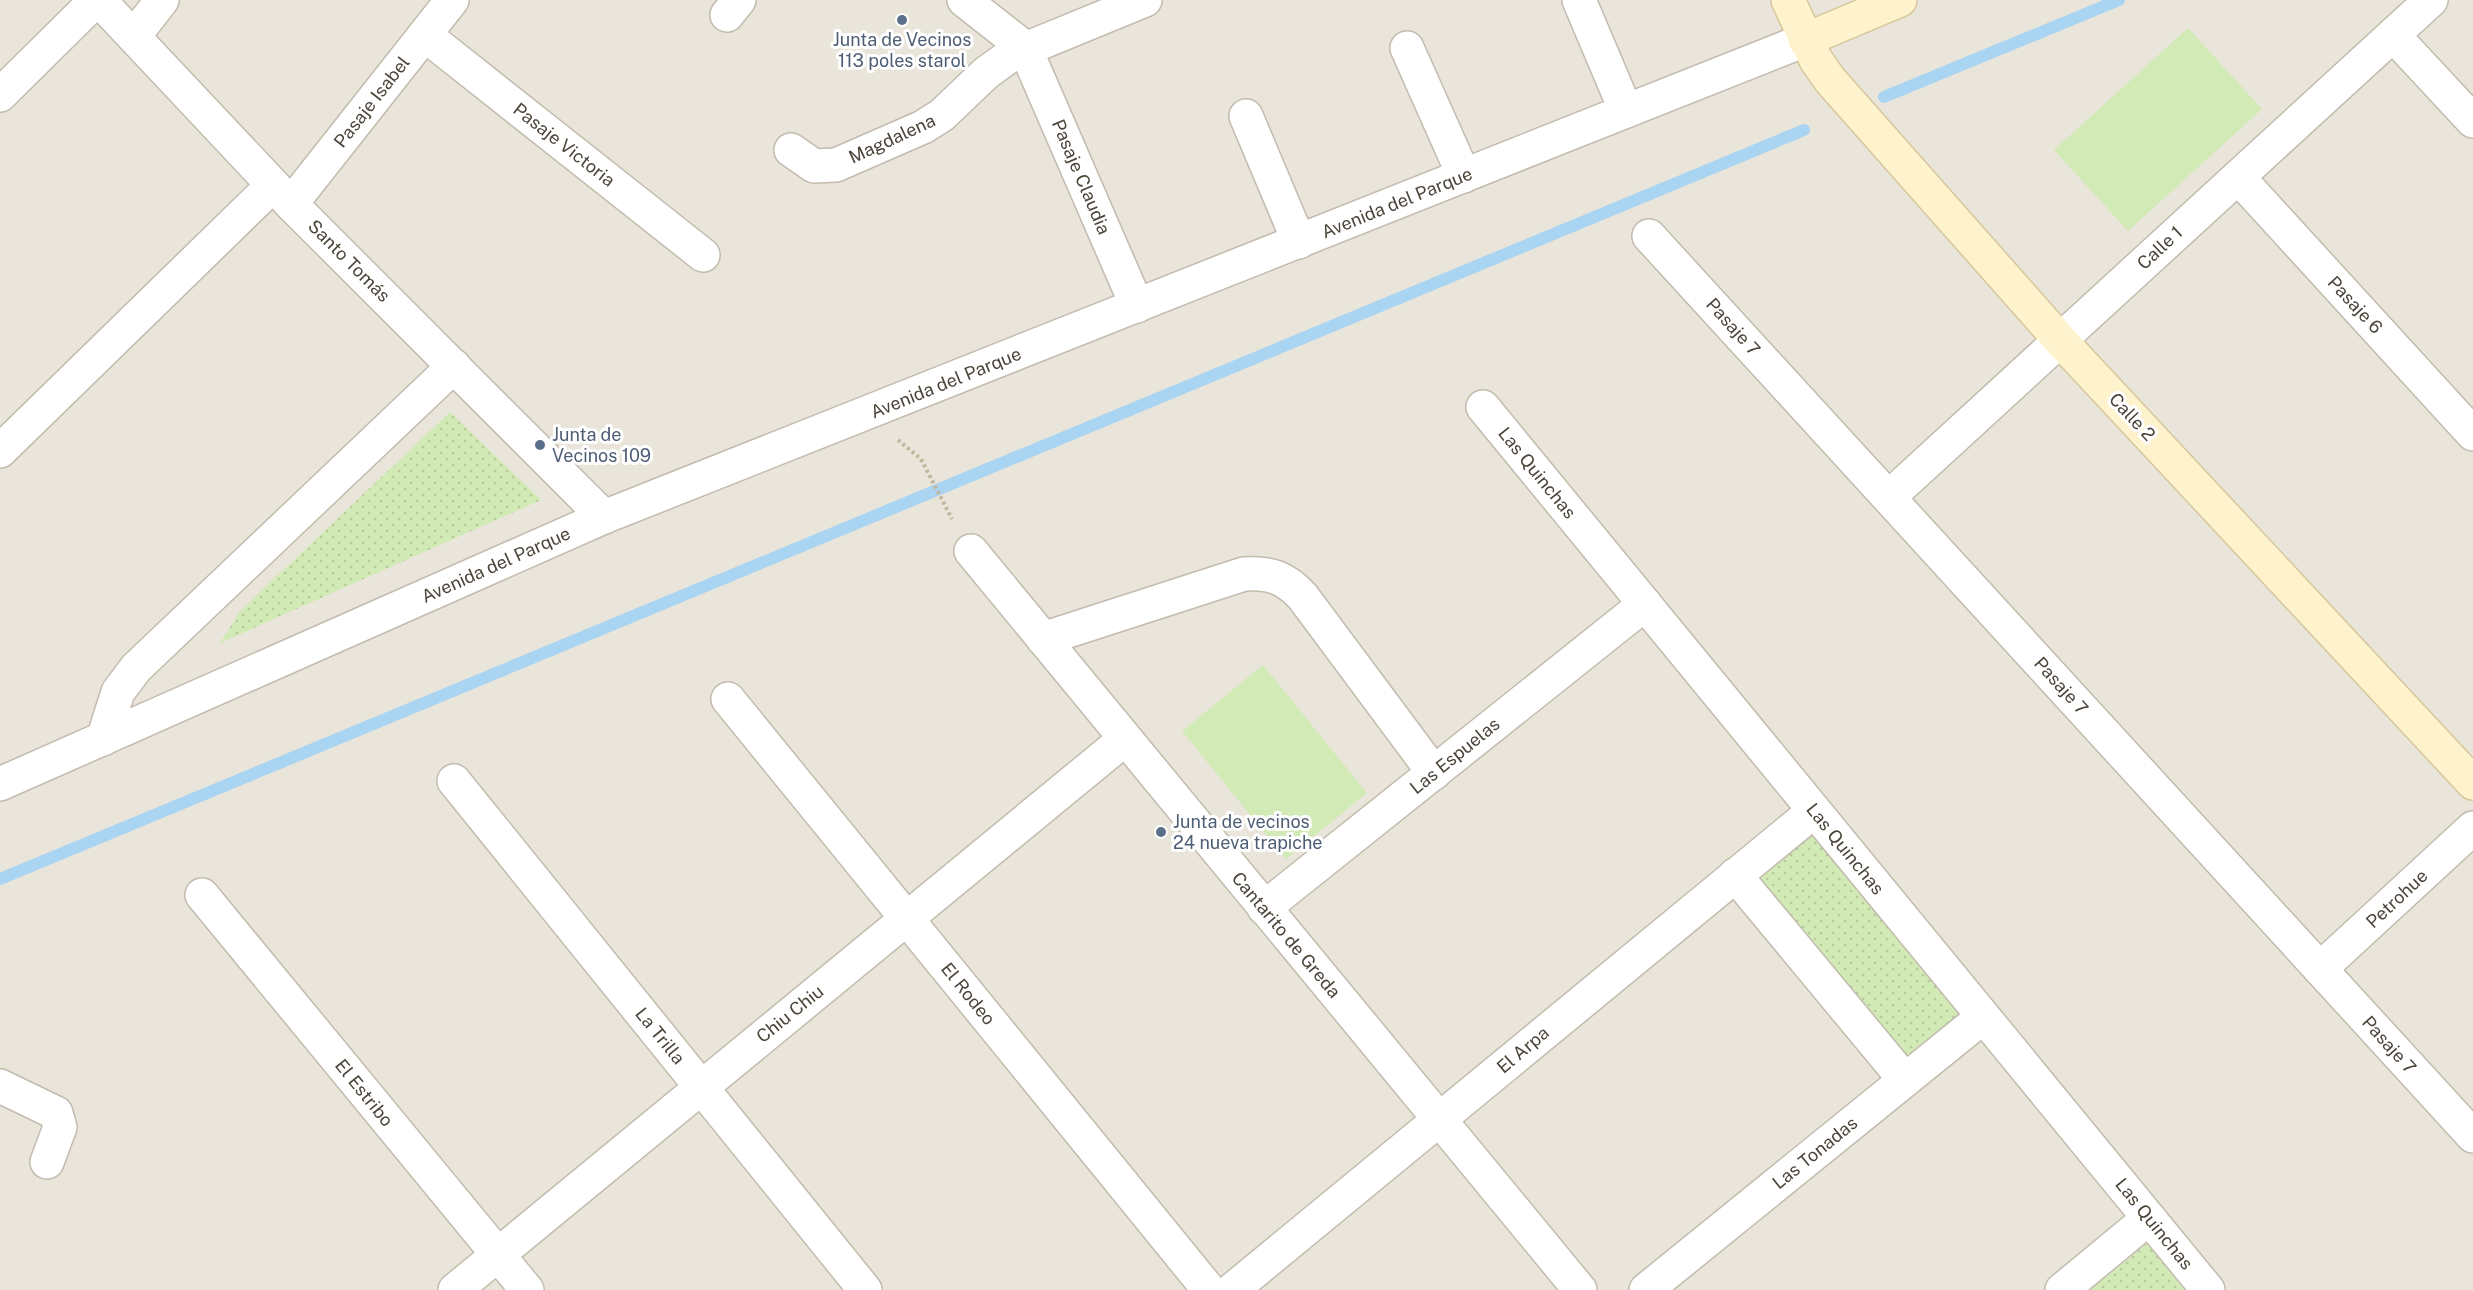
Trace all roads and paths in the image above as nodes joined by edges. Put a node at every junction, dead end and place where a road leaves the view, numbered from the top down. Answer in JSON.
{"nodes":[{"id":1,"x":97,"y":0,"type":"edge"},
{"id":2,"x":162,"y":0,"type":"edge"},
{"id":3,"x":452,"y":0,"type":"edge"},
{"id":4,"x":964,"y":0,"type":"edge"},
{"id":5,"x":1145,"y":0,"type":"edge"},
{"id":6,"x":1579,"y":0,"type":"edge"},
{"id":7,"x":1788,"y":0,"type":"edge"},
{"id":8,"x":1900,"y":0,"type":"edge"},
{"id":9,"x":2431,"y":0,"type":"edge"},
{"id":10,"x":2393,"y":34,"type":"junction"},
{"id":11,"x":425,"y":35,"type":"junction"},
{"id":12,"x":134,"y":36,"type":"junction"},
{"id":13,"x":1805,"y":40,"type":"junction"},
{"id":14,"x":1025,"y":48,"type":"junction"},
{"id":15,"x":1407,"y":48,"type":"dead end"},
{"id":16,"x":0,"y":94,"type":"edge"},
{"id":17,"x":1626,"y":111,"type":"junction"},
{"id":18,"x":1245,"y":116,"type":"dead end"},
{"id":19,"x":2473,"y":121,"type":"edge"},
{"id":20,"x":791,"y":150,"type":"dead end"},
{"id":21,"x":1464,"y":176,"type":"junction"},
{"id":22,"x":2238,"y":177,"type":"junction"},
{"id":23,"x":282,"y":194,"type":"junction"},
{"id":24,"x":1649,"y":236,"type":"dead end"},
{"id":25,"x":1299,"y":242,"type":"junction"},
{"id":26,"x":703,"y":255,"type":"dead end"},
{"id":27,"x":1137,"y":306,"type":"junction"},
{"id":28,"x":2060,"y":340,"type":"junction"},
{"id":29,"x":454,"y":366,"type":"junction"},
{"id":30,"x":1483,"y":407,"type":"dead end"},
{"id":31,"x":2473,"y":434,"type":"edge"},
{"id":32,"x":0,"y":451,"type":"edge"},
{"id":33,"x":921,"y":459,"type":"dead end"},
{"id":34,"x":1889,"y":497,"type":"junction"},
{"id":35,"x":948,"y":513,"type":"dead end"},
{"id":36,"x":604,"y":517,"type":"junction"},
{"id":37,"x":971,"y":551,"type":"dead end"},
{"id":38,"x":1645,"y":604,"type":"junction"},
{"id":39,"x":1043,"y":639,"type":"junction"},
{"id":40,"x":728,"y":699,"type":"dead end"},
{"id":41,"x":103,"y":739,"type":"junction"},
{"id":42,"x":1125,"y":739,"type":"junction"},
{"id":43,"x":1434,"y":773,"type":"junction"},
{"id":44,"x":454,"y":781,"type":"dead end"},
{"id":45,"x":2473,"y":783,"type":"edge"},
{"id":46,"x":0,"y":784,"type":"edge"},
{"id":47,"x":1814,"y":811,"type":"junction"},
{"id":48,"x":2473,"y":828,"type":"edge"},
{"id":49,"x":1735,"y":875,"type":"junction"},
{"id":50,"x":202,"y":896,"type":"dead end"},
{"id":51,"x":1264,"y":908,"type":"junction"},
{"id":52,"x":907,"y":919,"type":"junction"},
{"id":53,"x":2320,"y":969,"type":"junction"},
{"id":54,"x":1983,"y":1017,"type":"junction"},
{"id":55,"x":1905,"y":1080,"type":"junction"},
{"id":56,"x":0,"y":1086,"type":"edge"},
{"id":57,"x":702,"y":1087,"type":"junction"},
{"id":58,"x":1439,"y":1119,"type":"junction"},
{"id":59,"x":2473,"y":1136,"type":"edge"},
{"id":60,"x":47,"y":1162,"type":"dead end"},
{"id":61,"x":2149,"y":1218,"type":"junction"},
{"id":62,"x":498,"y":1255,"type":"junction"},
{"id":63,"x":2068,"y":1288,"type":"edge"},
{"id":64,"x":456,"y":1290,"type":"edge"},
{"id":65,"x":527,"y":1290,"type":"edge"},
{"id":66,"x":865,"y":1290,"type":"edge"},
{"id":67,"x":1209,"y":1290,"type":"edge"},
{"id":68,"x":1232,"y":1290,"type":"edge"},
{"id":69,"x":1580,"y":1290,"type":"edge"},
{"id":70,"x":1646,"y":1290,"type":"edge"},
{"id":71,"x":2208,"y":1290,"type":"edge"}],
"edges":[{"from":1,"to":12,"type":"street","name":"Santo Tomás"},
{"from":1,"to":16,"type":"street"},
{"from":2,"to":12,"type":"street"},
{"from":3,"to":11,"type":"street","name":"Pasaje Isabel"},
{"from":4,"to":14,"type":"street"},
{"from":5,"to":14,"type":"street","name":"Magdalena"},
{"from":6,"to":17,"type":"street"},
{"from":7,"to":13,"type":"street","name":"Calle 2"},
{"from":8,"to":13,"type":"street","name":"Avenida del Parque"},
{"from":9,"to":10,"type":"street","name":"Calle 1"},
{"from":10,"to":19,"type":"street"},
{"from":10,"to":22,"type":"street","name":"Calle 1"},
{"from":11,"to":23,"type":"street","name":"Pasaje Isabel"},
{"from":11,"to":26,"type":"street","name":"Pasaje Victoria"},
{"from":12,"to":23,"type":"street","name":"Santo Tomás"},
{"from":13,"to":17,"type":"street","name":"Avenida del Parque"},
{"from":13,"to":28,"type":"street","name":"Calle 2"},
{"from":14,"to":20,"type":"street","name":"Magdalena"},
{"from":14,"to":27,"type":"street","name":"Pasaje Claudia"},
{"from":15,"to":21,"type":"street"},
{"from":17,"to":21,"type":"street","name":"Avenida del Parque"},
{"from":18,"to":25,"type":"street"},
{"from":21,"to":25,"type":"street","name":"Avenida del Parque"},
{"from":22,"to":28,"type":"street","name":"Calle 1"},
{"from":22,"to":31,"type":"street","name":"Pasaje 6"},
{"from":23,"to":29,"type":"street","name":"Santo Tomás"},
{"from":23,"to":32,"type":"street","name":"Pasaje Isabel"},
{"from":24,"to":34,"type":"street","name":"Pasaje 7"},
{"from":25,"to":27,"type":"street","name":"Avenida del Parque"},
{"from":27,"to":36,"type":"street","name":"Avenida del Parque"},
{"from":28,"to":34,"type":"street","name":"Calle 1"},
{"from":28,"to":45,"type":"street","name":"Calle 2"},
{"from":29,"to":36,"type":"street","name":"Santo Tomás"},
{"from":29,"to":41,"type":"street"},
{"from":30,"to":38,"type":"street","name":"Las Quinchas"},
{"from":33,"to":35,"type":"path"},
{"from":34,"to":53,"type":"street","name":"Pasaje 7"},
{"from":36,"to":41,"type":"street","name":"Avenida del Parque"},
{"from":37,"to":39,"type":"street","name":"Cantarito de Greda"},
{"from":38,"to":43,"type":"street","name":"Las Espuelas"},
{"from":38,"to":47,"type":"street","name":"Las Quinchas"},
{"from":39,"to":42,"type":"street","name":"Cantarito de Greda"},
{"from":39,"to":43,"type":"street"},
{"from":40,"to":52,"type":"street","name":"El Rodeo"},
{"from":41,"to":46,"type":"street","name":"Avenida del Parque"},
{"from":42,"to":51,"type":"street","name":"Cantarito de Greda"},
{"from":42,"to":52,"type":"street","name":"Chiu Chiu"},
{"from":43,"to":51,"type":"street","name":"Las Espuelas"},
{"from":44,"to":57,"type":"street","name":"La Trilla"},
{"from":47,"to":49,"type":"street","name":"El Arpa"},
{"from":47,"to":54,"type":"street","name":"Las Quinchas"},
{"from":48,"to":53,"type":"street","name":"Petrohue"},
{"from":49,"to":55,"type":"street"},
{"from":49,"to":58,"type":"street","name":"El Arpa"},
{"from":50,"to":62,"type":"street","name":"El Estribo"},
{"from":51,"to":58,"type":"street","name":"Cantarito de Greda"},
{"from":52,"to":57,"type":"street","name":"Chiu Chiu"},
{"from":52,"to":67,"type":"street","name":"El Rodeo"},
{"from":53,"to":59,"type":"street","name":"Pasaje 7"},
{"from":54,"to":55,"type":"street","name":"Las Tonadas"},
{"from":54,"to":61,"type":"street","name":"Las Quinchas"},
{"from":55,"to":70,"type":"street","name":"Las Tonadas"},
{"from":56,"to":60,"type":"street"},
{"from":57,"to":62,"type":"street","name":"Chiu Chiu"},
{"from":57,"to":66,"type":"street","name":"La Trilla"},
{"from":58,"to":68,"type":"street","name":"El Arpa"},
{"from":58,"to":69,"type":"street","name":"Cantarito de Greda"},
{"from":61,"to":63,"type":"street"},
{"from":61,"to":71,"type":"street","name":"Las Quinchas"},
{"from":62,"to":64,"type":"street","name":"Chiu Chiu"},
{"from":62,"to":65,"type":"street","name":"El Estribo"}]}
